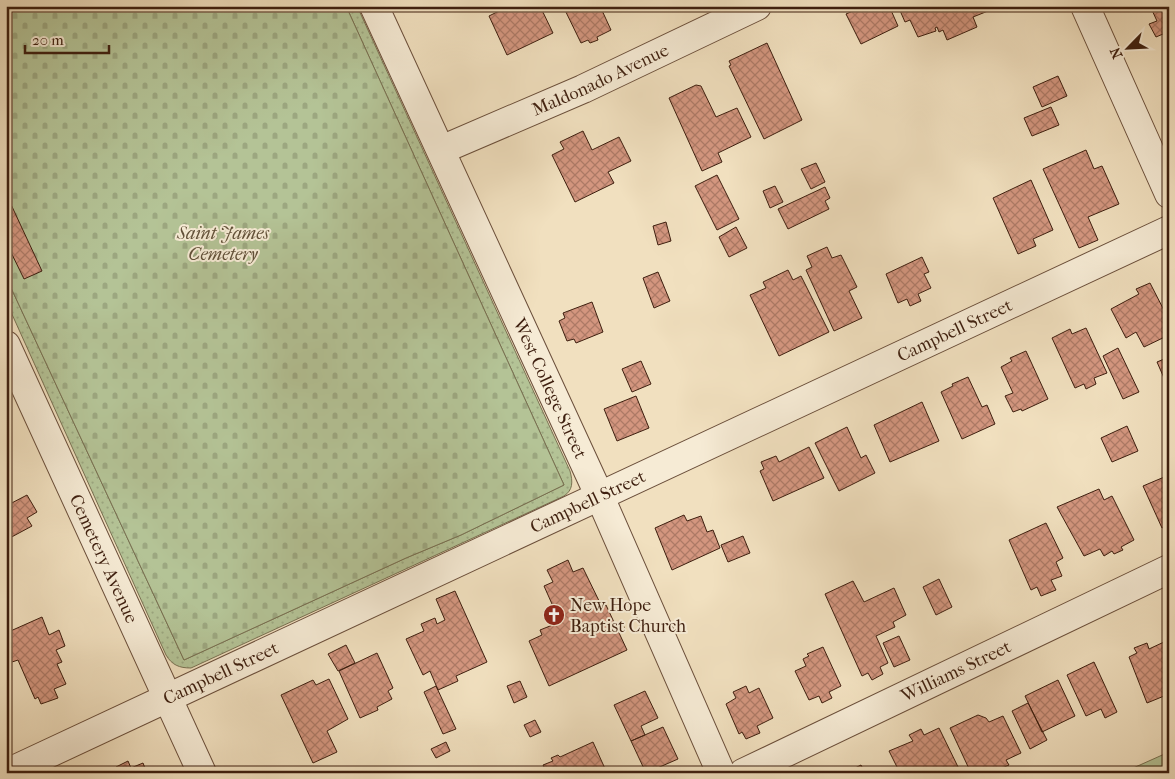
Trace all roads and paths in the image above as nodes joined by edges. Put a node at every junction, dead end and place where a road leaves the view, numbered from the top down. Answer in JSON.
{"nodes":[{"id":1,"x":374,"y":6,"type":"edge"},
{"id":2,"x":757,"y":6,"type":"edge"},
{"id":3,"x":1085,"y":6,"type":"edge"},
{"id":4,"x":440,"y":150,"type":"junction"},
{"id":5,"x":1169,"y":194,"type":"edge"},
{"id":6,"x":1169,"y":230,"type":"edge"},
{"id":7,"x":6,"y":345,"type":"edge"},
{"id":8,"x":600,"y":497,"type":"junction"},
{"id":9,"x":1169,"y":569,"type":"edge"},
{"id":10,"x":600,"y":601,"type":"dead end"},
{"id":11,"x":602,"y":606,"type":"dead end"},
{"id":12,"x":625,"y":628,"type":"dead end"},
{"id":13,"x":618,"y":632,"type":"dead end"},
{"id":14,"x":168,"y":697,"type":"junction"},
{"id":15,"x":7,"y":773,"type":"edge"},
{"id":16,"x":202,"y":773,"type":"edge"},
{"id":17,"x":721,"y":773,"type":"edge"},
{"id":18,"x":743,"y":773,"type":"edge"}],
"edges":[{"from":1,"to":4,"type":"street","name":"West College Street"},
{"from":2,"to":4,"type":"street","name":"Maldonado Avenue"},
{"from":3,"to":5,"type":"street"},
{"from":4,"to":8,"type":"street","name":"West College Street"},
{"from":6,"to":8,"type":"street","name":"Campbell Street"},
{"from":7,"to":14,"type":"street","name":"Cemetery Avenue"},
{"from":8,"to":14,"type":"street","name":"Campbell Street"},
{"from":8,"to":17,"type":"street","name":"West College Street"},
{"from":9,"to":18,"type":"street","name":"Williams Street"},
{"from":10,"to":11,"type":"path"},
{"from":12,"to":13,"type":"path"},
{"from":14,"to":15,"type":"street","name":"Campbell Street"},
{"from":14,"to":16,"type":"street","name":"Cemetery Avenue"}]}
